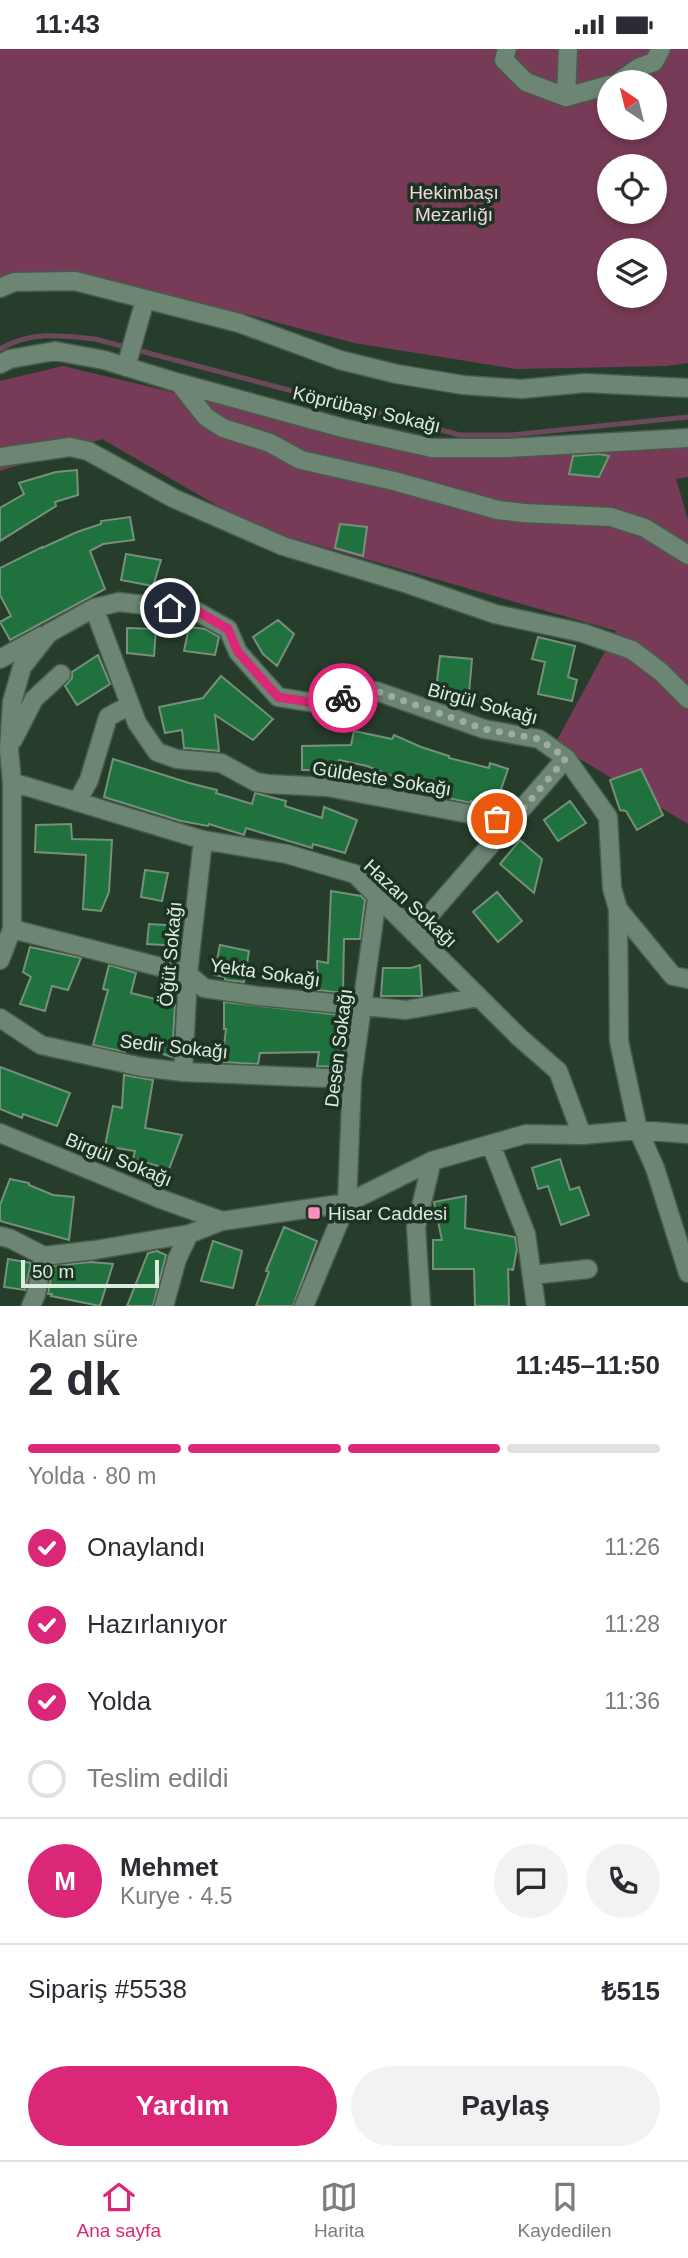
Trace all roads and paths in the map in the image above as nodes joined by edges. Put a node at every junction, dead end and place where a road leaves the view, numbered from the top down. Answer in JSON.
{"nodes":[{"id":1,"x":507,"y":49,"type":"edge"},
{"id":2,"x":568,"y":49,"type":"edge"},
{"id":3,"x":661,"y":49,"type":"edge"},
{"id":4,"x":635,"y":70,"type":"edge"},
{"id":5,"x":597,"y":88,"type":"edge"},
{"id":6,"x":566,"y":97,"type":"junction"},
{"id":7,"x":0,"y":288,"type":"edge"},
{"id":8,"x":143,"y":308,"type":"junction"},
{"id":9,"x":128,"y":361,"type":"junction"},
{"id":10,"x":0,"y":364,"type":"edge"},
{"id":11,"x":179,"y":383,"type":"junction"},
{"id":12,"x":688,"y":388,"type":"edge"},
{"id":13,"x":688,"y":438,"type":"edge"},
{"id":14,"x":0,"y":457,"type":"edge"},
{"id":15,"x":688,"y":555,"type":"edge"},
{"id":16,"x":94,"y":608,"type":"junction"},
{"id":17,"x":48,"y":633,"type":"junction"},
{"id":18,"x":0,"y":659,"type":"edge"},
{"id":19,"x":61,"y":674,"type":"dead end"},
{"id":20,"x":688,"y":699,"type":"edge"},
{"id":21,"x":130,"y":705,"type":"junction"},
{"id":22,"x":5,"y":722,"type":"edge"},
{"id":23,"x":9,"y":750,"type":"junction"},
{"id":24,"x":566,"y":758,"type":"junction"},
{"id":25,"x":12,"y":782,"type":"junction"},
{"id":26,"x":77,"y":802,"type":"junction"},
{"id":27,"x":512,"y":822,"type":"junction"},
{"id":28,"x":203,"y":840,"type":"junction"},
{"id":29,"x":377,"y":898,"type":"junction"},
{"id":30,"x":618,"y":909,"type":"junction"},
{"id":31,"x":12,"y":929,"type":"junction"},
{"id":32,"x":414,"y":933,"type":"junction"},
{"id":33,"x":0,"y":960,"type":"edge"},
{"id":34,"x":188,"y":974,"type":"junction"},
{"id":35,"x":688,"y":979,"type":"edge"},
{"id":36,"x":479,"y":997,"type":"junction"},
{"id":37,"x":364,"y":1005,"type":"junction"},
{"id":38,"x":0,"y":1018,"type":"edge"},
{"id":39,"x":183,"y":1072,"type":"junction"},
{"id":40,"x":352,"y":1079,"type":"junction"},
{"id":41,"x":638,"y":1130,"type":"junction"},
{"id":42,"x":0,"y":1133,"type":"edge"},
{"id":43,"x":688,"y":1134,"type":"edge"},
{"id":44,"x":582,"y":1135,"type":"junction"},
{"id":45,"x":491,"y":1145,"type":"junction"},
{"id":46,"x":432,"y":1161,"type":"junction"},
{"id":47,"x":347,"y":1203,"type":"junction"},
{"id":48,"x":222,"y":1221,"type":"junction"},
{"id":49,"x":188,"y":1234,"type":"junction"},
{"id":50,"x":0,"y":1236,"type":"edge"},
{"id":51,"x":44,"y":1256,"type":"junction"},
{"id":52,"x":588,"y":1269,"type":"dead end"},
{"id":53,"x":688,"y":1273,"type":"edge"},
{"id":54,"x":532,"y":1275,"type":"junction"},
{"id":55,"x":31,"y":1306,"type":"edge"},
{"id":56,"x":164,"y":1306,"type":"edge"},
{"id":57,"x":304,"y":1306,"type":"edge"},
{"id":58,"x":421,"y":1306,"type":"edge"},
{"id":59,"x":536,"y":1306,"type":"edge"}],
"edges":[{"from":1,"to":6,"type":"street"},
{"from":2,"to":6,"type":"street"},
{"from":3,"to":4,"type":"street"},
{"from":5,"to":6,"type":"street"},
{"from":7,"to":8,"type":"street"},
{"from":8,"to":9,"type":"street"},
{"from":8,"to":12,"type":"street"},
{"from":9,"to":10,"type":"street","name":"Köprübaşı Sokağı"},
{"from":9,"to":11,"type":"street","name":"Köprübaşı Sokağı"},
{"from":11,"to":13,"type":"street","name":"Köprübaşı Sokağı"},
{"from":11,"to":15,"type":"street"},
{"from":14,"to":20,"type":"street"},
{"from":16,"to":17,"type":"street","name":"Birgül Sokağı"},
{"from":16,"to":21,"type":"street","name":"Güldeste Sokağı"},
{"from":16,"to":24,"type":"street","name":"Birgül Sokağı"},
{"from":17,"to":18,"type":"street","name":"Birgül Sokağı"},
{"from":17,"to":22,"type":"street","name":"Birgül Sokağı"},
{"from":19,"to":23,"type":"street"},
{"from":21,"to":26,"type":"street"},
{"from":21,"to":27,"type":"street","name":"Güldeste Sokağı"},
{"from":22,"to":23,"type":"street","name":"Birgül Sokağı"},
{"from":23,"to":25,"type":"street","name":"Birgül Sokağı"},
{"from":24,"to":27,"type":"street"},
{"from":24,"to":30,"type":"street","name":"Birgül Sokağı"},
{"from":25,"to":26,"type":"street","name":"Hazan Sokağı"},
{"from":25,"to":31,"type":"street","name":"Birgül Sokağı"},
{"from":26,"to":28,"type":"street","name":"Hazan Sokağı"},
{"from":27,"to":32,"type":"street"},
{"from":28,"to":29,"type":"street","name":"Hazan Sokağı"},
{"from":28,"to":34,"type":"street","name":"Öğüt Sokağı"},
{"from":29,"to":32,"type":"street","name":"Hazan Sokağı"},
{"from":29,"to":37,"type":"street","name":"Desen Sokağı"},
{"from":30,"to":35,"type":"street"},
{"from":30,"to":41,"type":"street","name":"Birgül Sokağı"},
{"from":31,"to":33,"type":"street","name":"Birgül Sokağı"},
{"from":31,"to":34,"type":"street","name":"Yekta Sokağı"},
{"from":32,"to":36,"type":"street","name":"Hazan Sokağı"},
{"from":34,"to":37,"type":"street","name":"Yekta Sokağı"},
{"from":34,"to":39,"type":"street","name":"Öğüt Sokağı"},
{"from":36,"to":37,"type":"street","name":"Yekta Sokağı"},
{"from":36,"to":44,"type":"street","name":"Hazan Sokağı"},
{"from":37,"to":40,"type":"street","name":"Desen Sokağı"},
{"from":38,"to":39,"type":"street","name":"Sedir Sokağı"},
{"from":39,"to":40,"type":"street","name":"Sedir Sokağı"},
{"from":40,"to":47,"type":"street","name":"Desen Sokağı"},
{"from":41,"to":43,"type":"street"},
{"from":41,"to":44,"type":"street"},
{"from":41,"to":53,"type":"street","name":"Birgül Sokağı"},
{"from":42,"to":48,"type":"street","name":"Birgül Sokağı"},
{"from":44,"to":45,"type":"street"},
{"from":45,"to":46,"type":"street"},
{"from":45,"to":54,"type":"street"},
{"from":46,"to":47,"type":"street"},
{"from":46,"to":58,"type":"street"},
{"from":47,"to":48,"type":"street"},
{"from":47,"to":57,"type":"street"},
{"from":48,"to":49,"type":"street"},
{"from":49,"to":51,"type":"street"},
{"from":49,"to":56,"type":"street"},
{"from":50,"to":51,"type":"street"},
{"from":51,"to":55,"type":"street"},
{"from":52,"to":54,"type":"street"},
{"from":54,"to":59,"type":"street"}]}
